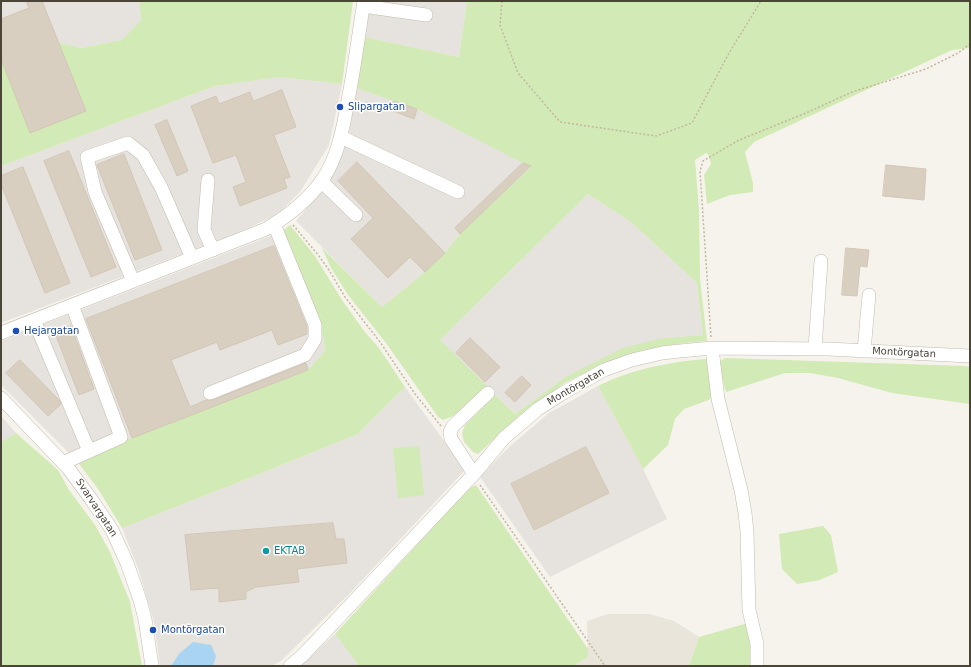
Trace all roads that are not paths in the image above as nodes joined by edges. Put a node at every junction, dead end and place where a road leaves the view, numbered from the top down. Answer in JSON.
{"nodes":[{"id":1,"x":363,"y":3,"type":"edge"},
{"id":2,"x":426,"y":14,"type":"dead end"},
{"id":3,"x":341,"y":137,"type":"junction"},
{"id":4,"x":208,"y":180,"type":"dead end"},
{"id":5,"x":321,"y":181,"type":"junction"},
{"id":6,"x":458,"y":192,"type":"dead end"},
{"id":7,"x":356,"y":215,"type":"dead end"},
{"id":8,"x":274,"y":224,"type":"junction"},
{"id":9,"x":213,"y":250,"type":"junction"},
{"id":10,"x":192,"y":258,"type":"junction"},
{"id":11,"x":821,"y":261,"type":"dead end"},
{"id":12,"x":133,"y":281,"type":"junction"},
{"id":13,"x":869,"y":295,"type":"dead end"},
{"id":14,"x":72,"y":305,"type":"junction"},
{"id":15,"x":34,"y":320,"type":"junction"},
{"id":16,"x":1,"y":333,"type":"edge"},
{"id":17,"x":712,"y":348,"type":"junction"},
{"id":18,"x":815,"y":349,"type":"junction"},
{"id":19,"x":864,"y":351,"type":"junction"},
{"id":20,"x":970,"y":356,"type":"edge"},
{"id":21,"x":210,"y":393,"type":"dead end"},
{"id":22,"x":488,"y":393,"type":"dead end"},
{"id":23,"x":1,"y":398,"type":"edge"},
{"id":24,"x":90,"y":451,"type":"junction"},
{"id":25,"x":63,"y":463,"type":"junction"},
{"id":26,"x":474,"y":474,"type":"junction"},
{"id":27,"x":152,"y":666,"type":"edge"},
{"id":28,"x":290,"y":666,"type":"edge"},
{"id":29,"x":757,"y":666,"type":"edge"}],
"edges":[{"from":1,"to":2,"type":"street"},
{"from":1,"to":3,"type":"street"},
{"from":3,"to":5,"type":"street"},
{"from":3,"to":6,"type":"street"},
{"from":4,"to":9,"type":"street"},
{"from":5,"to":7,"type":"street"},
{"from":5,"to":8,"type":"street"},
{"from":8,"to":9,"type":"street"},
{"from":8,"to":21,"type":"street"},
{"from":9,"to":10,"type":"street"},
{"from":10,"to":12,"type":"street"},
{"from":10,"to":12,"type":"street"},
{"from":11,"to":18,"type":"street"},
{"from":12,"to":14,"type":"street"},
{"from":13,"to":19,"type":"street"},
{"from":14,"to":15,"type":"street"},
{"from":14,"to":24,"type":"street"},
{"from":15,"to":16,"type":"street"},
{"from":15,"to":24,"type":"street"},
{"from":17,"to":18,"type":"street","name":"Montörgatan"},
{"from":17,"to":26,"type":"street","name":"Montörgatan"},
{"from":17,"to":29,"type":"street"},
{"from":18,"to":19,"type":"street","name":"Montörgatan"},
{"from":19,"to":20,"type":"street","name":"Montörgatan"},
{"from":22,"to":26,"type":"street"},
{"from":23,"to":25,"type":"street","name":"Svarvargatan"},
{"from":24,"to":25,"type":"street"},
{"from":25,"to":27,"type":"street","name":"Svarvargatan"},
{"from":26,"to":28,"type":"street","name":"Montörgatan"}]}
